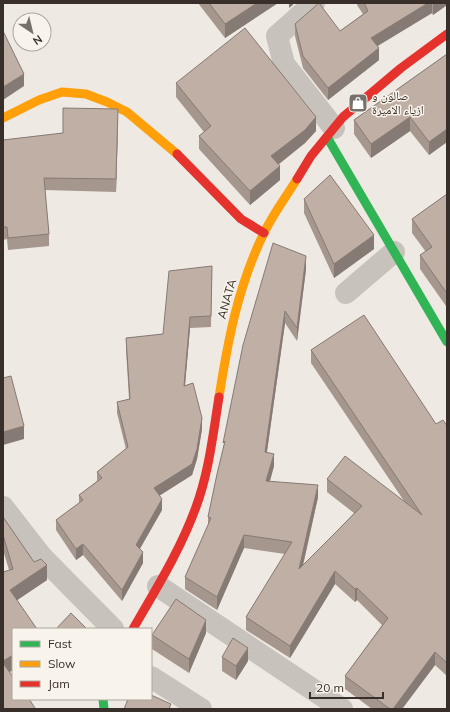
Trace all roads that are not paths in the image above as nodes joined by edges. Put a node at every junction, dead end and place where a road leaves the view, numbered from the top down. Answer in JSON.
{"nodes":[{"id":1,"x":314,"y":3,"type":"edge"},
{"id":2,"x":447,"y":34,"type":"edge"},
{"id":3,"x":3,"y":118,"type":"edge"},
{"id":4,"x":331,"y":132,"type":"junction"},
{"id":5,"x":264,"y":233,"type":"junction"},
{"id":6,"x":394,"y":252,"type":"junction"},
{"id":7,"x":346,"y":293,"type":"dead end"},
{"id":8,"x":447,"y":342,"type":"edge"},
{"id":9,"x":3,"y":507,"type":"edge"},
{"id":10,"x":158,"y":586,"type":"junction"},
{"id":11,"x":112,"y":628,"type":"edge"},
{"id":12,"x":133,"y":628,"type":"edge"},
{"id":13,"x":152,"y":678,"type":"edge"},
{"id":14,"x":202,"y":709,"type":"edge"},
{"id":15,"x":342,"y":709,"type":"edge"}],
"edges":[{"from":1,"to":4,"type":"street"},
{"from":2,"to":4,"type":"street","name":"ANATA"},
{"from":3,"to":5,"type":"street"},
{"from":4,"to":5,"type":"street","name":"ANATA"},
{"from":4,"to":6,"type":"street"},
{"from":5,"to":10,"type":"street","name":"ANATA"},
{"from":6,"to":7,"type":"street"},
{"from":6,"to":8,"type":"street"},
{"from":9,"to":11,"type":"street"},
{"from":10,"to":12,"type":"street","name":"ANATA"},
{"from":10,"to":15,"type":"street"},
{"from":13,"to":14,"type":"street"}]}
